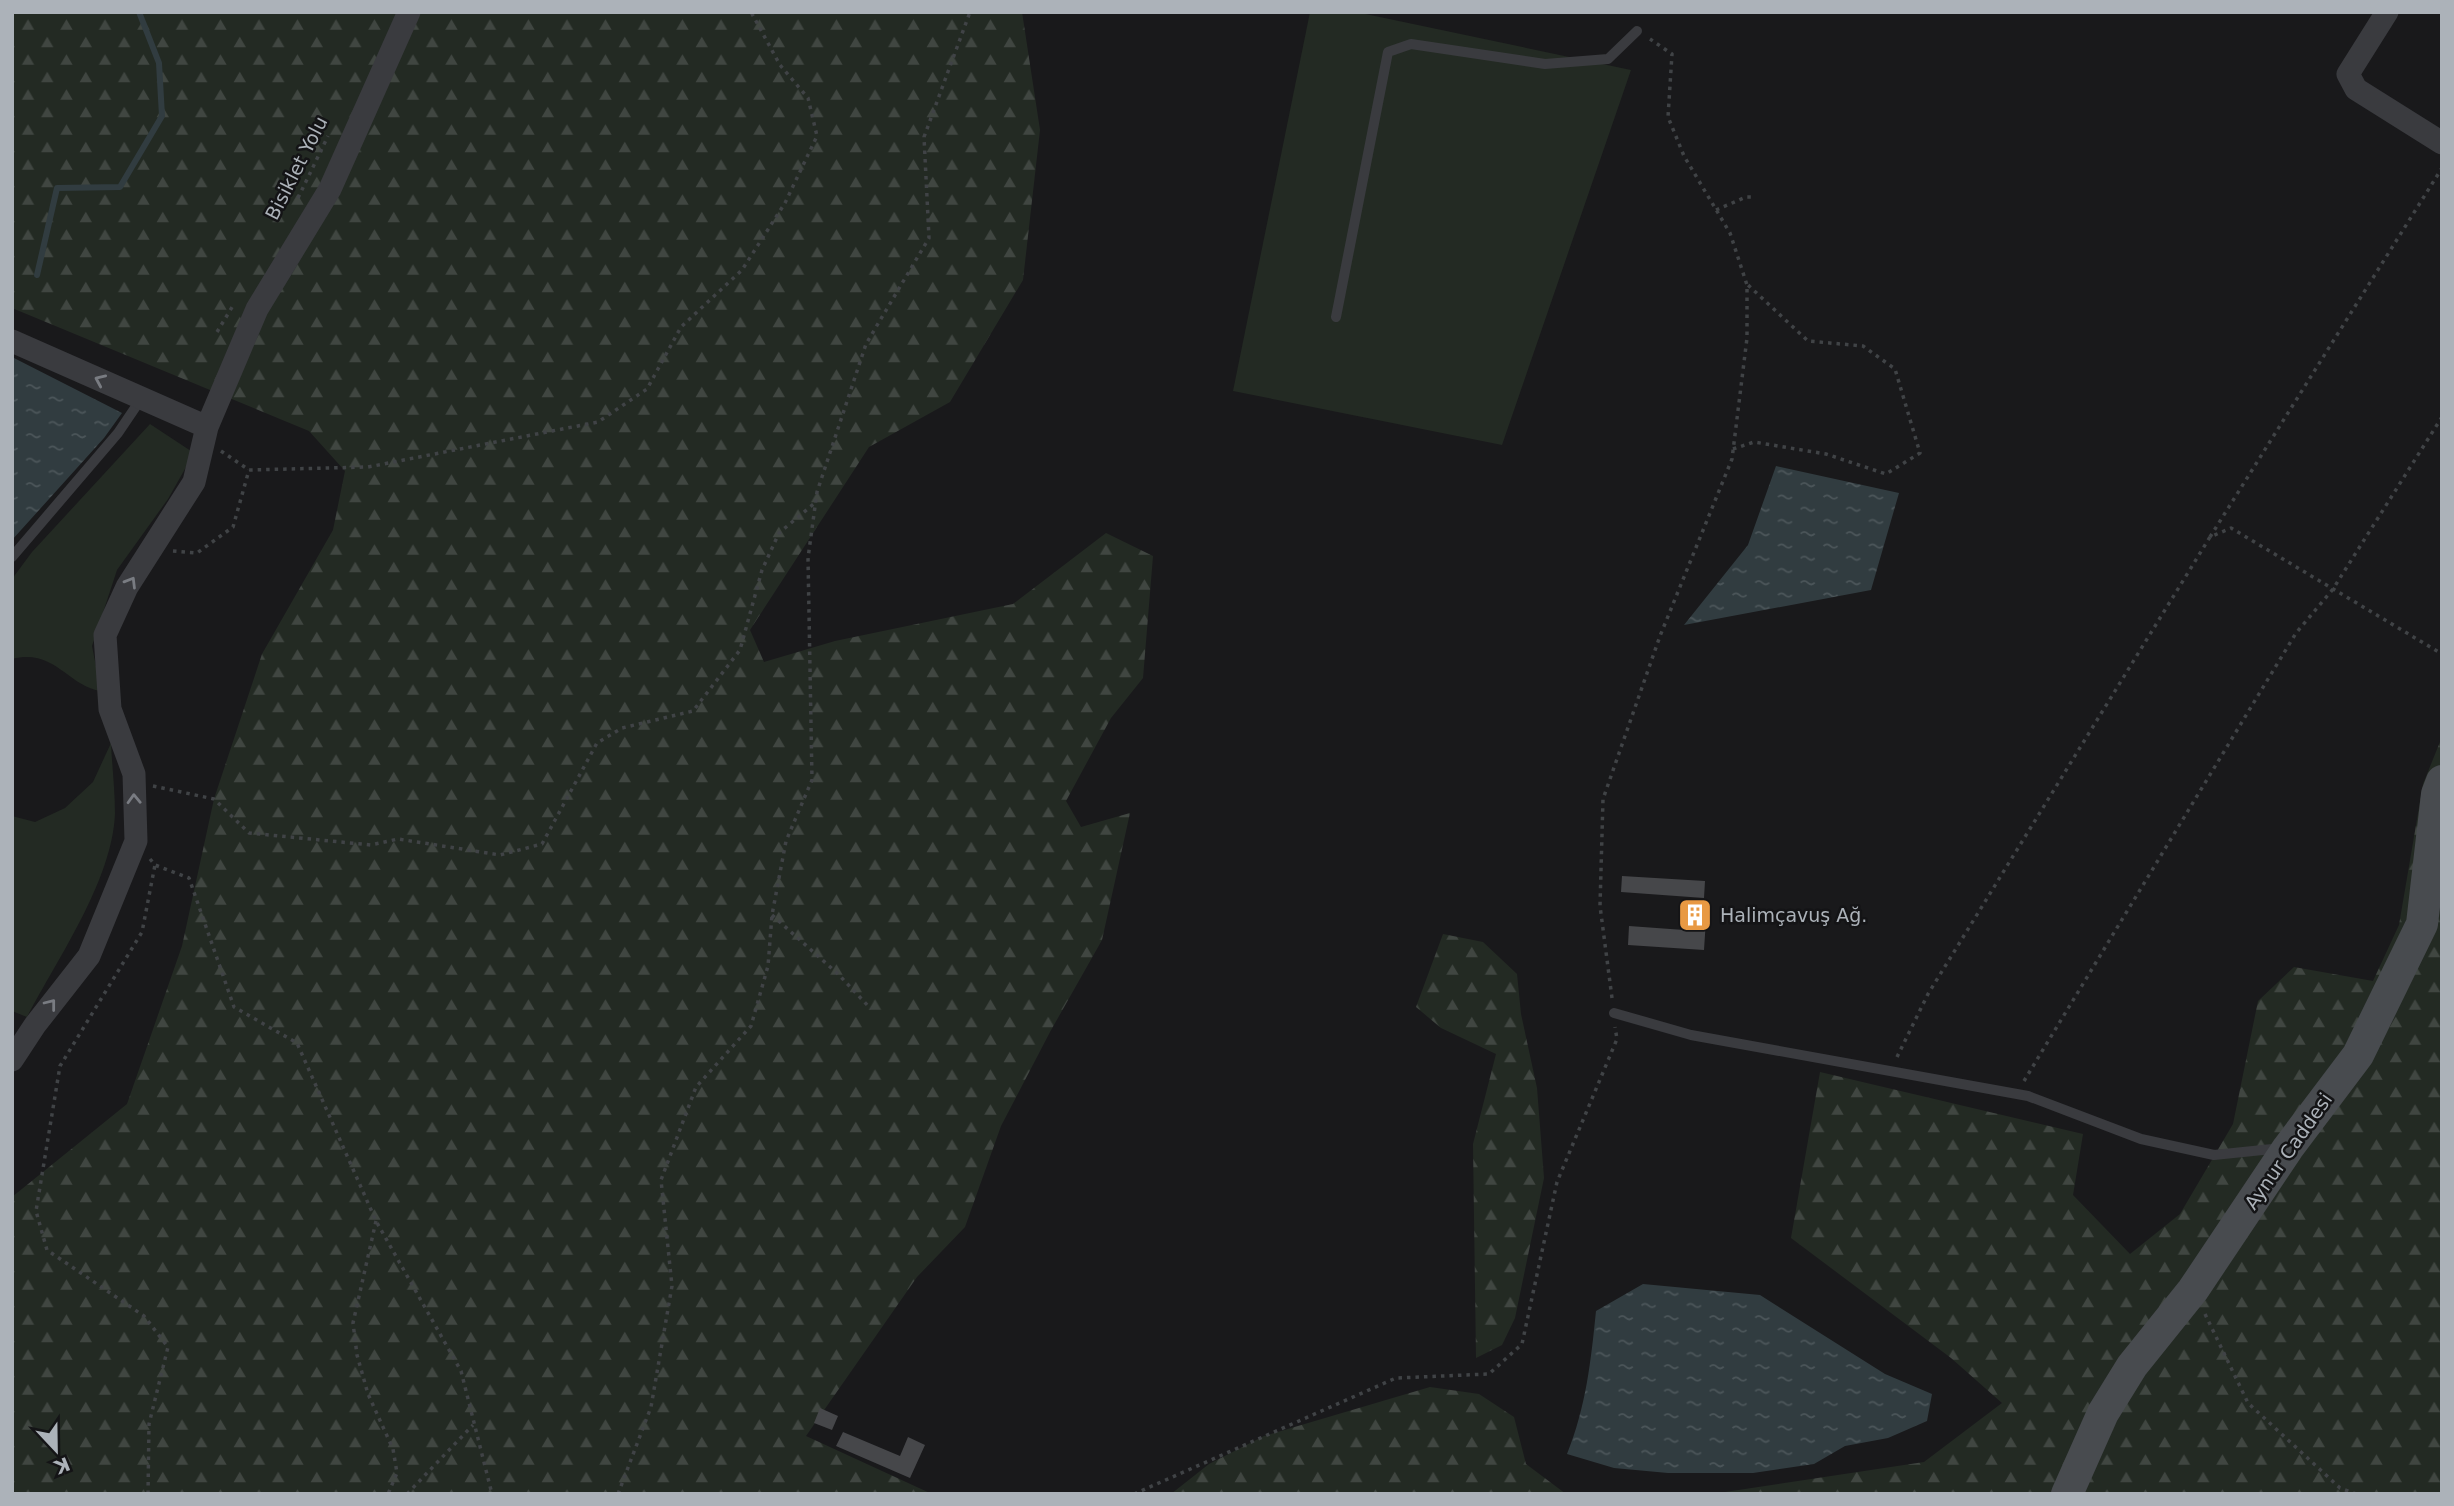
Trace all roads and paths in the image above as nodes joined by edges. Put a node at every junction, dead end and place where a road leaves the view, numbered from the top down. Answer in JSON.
{"nodes":[{"id":1,"x":409,"y":12,"type":"edge"},
{"id":2,"x":751,"y":12,"type":"edge"},
{"id":3,"x":970,"y":12,"type":"edge"},
{"id":4,"x":2387,"y":12,"type":"edge"},
{"id":5,"x":1637,"y":31,"type":"joint"},
{"id":6,"x":335,"y":124,"type":"dead end"},
{"id":7,"x":2442,"y":143,"type":"edge"},
{"id":8,"x":2442,"y":169,"type":"edge"},
{"id":9,"x":1755,"y":197,"type":"dead end"},
{"id":10,"x":298,"y":198,"type":"dead end"},
{"id":11,"x":1716,"y":210,"type":"junction"},
{"id":12,"x":1747,"y":285,"type":"junction"},
{"id":13,"x":238,"y":299,"type":"dead end"},
{"id":14,"x":1336,"y":317,"type":"dead end"},
{"id":15,"x":218,"y":332,"type":"dead end"},
{"id":16,"x":12,"y":341,"type":"edge"},
{"id":17,"x":141,"y":399,"type":"junction"},
{"id":18,"x":2442,"y":416,"type":"edge"},
{"id":19,"x":206,"y":433,"type":"junction"},
{"id":20,"x":1733,"y":449,"type":"junction"},
{"id":21,"x":248,"y":470,"type":"junction"},
{"id":22,"x":816,"y":502,"type":"junction"},
{"id":23,"x":2210,"y":537,"type":"junction"},
{"id":24,"x":152,"y":549,"type":"junction"},
{"id":25,"x":12,"y":557,"type":"edge"},
{"id":26,"x":2333,"y":589,"type":"junction"},
{"id":27,"x":2442,"y":654,"type":"edge"},
{"id":28,"x":2442,"y":781,"type":"edge"},
{"id":29,"x":134,"y":782,"type":"junction"},
{"id":30,"x":136,"y":841,"type":"junction"},
{"id":31,"x":155,"y":865,"type":"junction"},
{"id":32,"x":772,"y":915,"type":"junction"},
{"id":33,"x":871,"y":1009,"type":"dead end"},
{"id":34,"x":1614,"y":1013,"type":"junction"},
{"id":35,"x":12,"y":1060,"type":"edge"},
{"id":36,"x":1890,"y":1072,"type":"junction"},
{"id":37,"x":2017,"y":1094,"type":"junction"},
{"id":38,"x":2288,"y":1148,"type":"junction"},
{"id":39,"x":376,"y":1221,"type":"junction"},
{"id":40,"x":2193,"y":1290,"type":"junction"},
{"id":41,"x":472,"y":1424,"type":"junction"},
{"id":42,"x":148,"y":1494,"type":"edge"},
{"id":43,"x":388,"y":1494,"type":"edge"},
{"id":44,"x":407,"y":1494,"type":"edge"},
{"id":45,"x":492,"y":1494,"type":"edge"},
{"id":46,"x":618,"y":1494,"type":"edge"},
{"id":47,"x":1134,"y":1494,"type":"edge"},
{"id":48,"x":2067,"y":1494,"type":"edge"},
{"id":49,"x":2356,"y":1494,"type":"edge"}],
"edges":[{"from":1,"to":19,"type":"street"},
{"from":2,"to":21,"type":"path"},
{"from":3,"to":22,"type":"path"},
{"from":4,"to":7,"type":"street"},
{"from":5,"to":11,"type":"path"},
{"from":5,"to":14,"type":"lane"},
{"from":6,"to":10,"type":"path","name":"Bisiklet Yolu"},
{"from":8,"to":23,"type":"path"},
{"from":9,"to":11,"type":"path"},
{"from":11,"to":12,"type":"path"},
{"from":12,"to":20,"type":"path"},
{"from":12,"to":20,"type":"path"},
{"from":13,"to":15,"type":"path"},
{"from":17,"to":16,"type":"street","one_way":true},
{"from":17,"to":19,"type":"street"},
{"from":17,"to":25,"type":"lane"},
{"from":18,"to":26,"type":"path"},
{"from":19,"to":21,"type":"path"},
{"from":19,"to":24,"type":"street"},
{"from":20,"to":34,"type":"path"},
{"from":21,"to":24,"type":"path"},
{"from":22,"to":29,"type":"path"},
{"from":22,"to":32,"type":"path"},
{"from":23,"to":26,"type":"path"},
{"from":23,"to":36,"type":"path"},
{"from":29,"to":24,"type":"street","one_way":true},
{"from":26,"to":27,"type":"path"},
{"from":26,"to":37,"type":"path"},
{"from":28,"to":38,"type":"street","name":"Aynur Caddesi"},
{"from":30,"to":29,"type":"street","one_way":true},
{"from":30,"to":31,"type":"path"},
{"from":35,"to":30,"type":"street","one_way":true},
{"from":31,"to":39,"type":"path"},
{"from":31,"to":42,"type":"path"},
{"from":32,"to":33,"type":"path"},
{"from":32,"to":46,"type":"path"},
{"from":34,"to":36,"type":"lane"},
{"from":34,"to":47,"type":"path"},
{"from":36,"to":37,"type":"lane"},
{"from":37,"to":38,"type":"lane"},
{"from":38,"to":40,"type":"street","name":"Aynur Caddesi"},
{"from":39,"to":41,"type":"path"},
{"from":39,"to":43,"type":"path"},
{"from":40,"to":48,"type":"street","name":"Aynur Caddesi"},
{"from":40,"to":49,"type":"path"},
{"from":41,"to":44,"type":"path"},
{"from":41,"to":45,"type":"path"}]}
